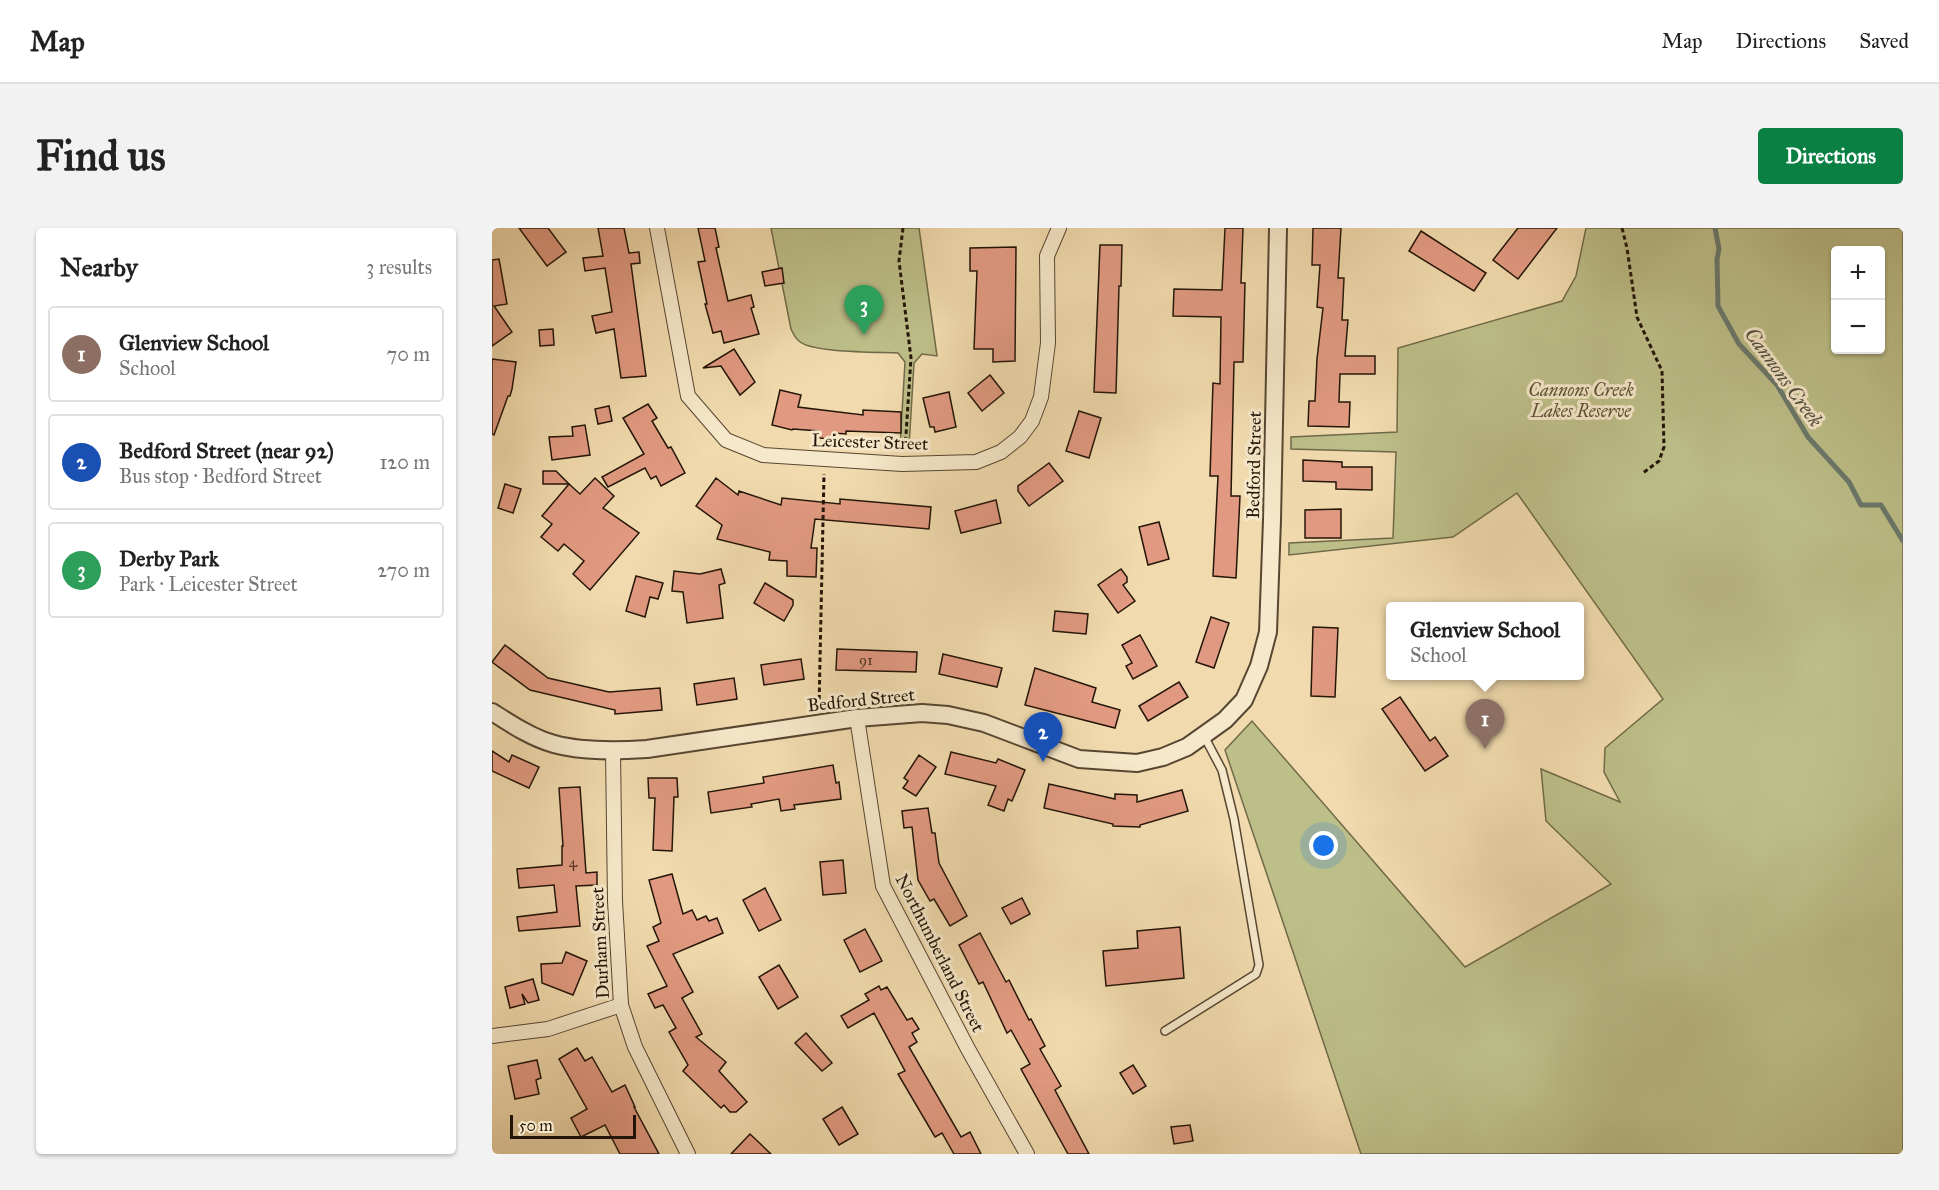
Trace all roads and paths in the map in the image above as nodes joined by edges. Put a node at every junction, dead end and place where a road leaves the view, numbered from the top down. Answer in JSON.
{"nodes":[{"id":1,"x":657,"y":228,"type":"edge"},
{"id":2,"x":903,"y":228,"type":"edge"},
{"id":3,"x":1059,"y":228,"type":"edge"},
{"id":4,"x":1278,"y":228,"type":"edge"},
{"id":5,"x":1622,"y":228,"type":"edge"},
{"id":6,"x":825,"y":459,"type":"junction"},
{"id":7,"x":904,"y":464,"type":"junction"},
{"id":8,"x":1643,"y":473,"type":"dead end"},
{"id":9,"x":492,"y":712,"type":"edge"},
{"id":10,"x":857,"y":718,"type":"junction"},
{"id":11,"x":819,"y":724,"type":"junction"},
{"id":12,"x":1204,"y":736,"type":"junction"},
{"id":13,"x":613,"y":752,"type":"junction"},
{"id":14,"x":621,"y":1005,"type":"junction"},
{"id":15,"x":1165,"y":1031,"type":"dead end"},
{"id":16,"x":492,"y":1036,"type":"edge"},
{"id":17,"x":688,"y":1154,"type":"edge"},
{"id":18,"x":1027,"y":1154,"type":"edge"}],
"edges":[{"from":1,"to":6,"type":"street","name":"Leicester Street"},
{"from":2,"to":7,"type":"path"},
{"from":3,"to":7,"type":"street","name":"Leicester Street"},
{"from":4,"to":12,"type":"street","name":"Bedford Street"},
{"from":5,"to":8,"type":"path"},
{"from":6,"to":7,"type":"street","name":"Leicester Street"},
{"from":6,"to":11,"type":"path"},
{"from":9,"to":13,"type":"street","name":"Bedford Street"},
{"from":10,"to":11,"type":"street","name":"Bedford Street"},
{"from":10,"to":12,"type":"street","name":"Bedford Street"},
{"from":10,"to":18,"type":"street","name":"Northumberland Street"},
{"from":11,"to":13,"type":"street","name":"Bedford Street"},
{"from":12,"to":15,"type":"lane"},
{"from":13,"to":14,"type":"street","name":"Durham Street"},
{"from":14,"to":16,"type":"street"},
{"from":14,"to":17,"type":"street","name":"Durham Street"}]}
